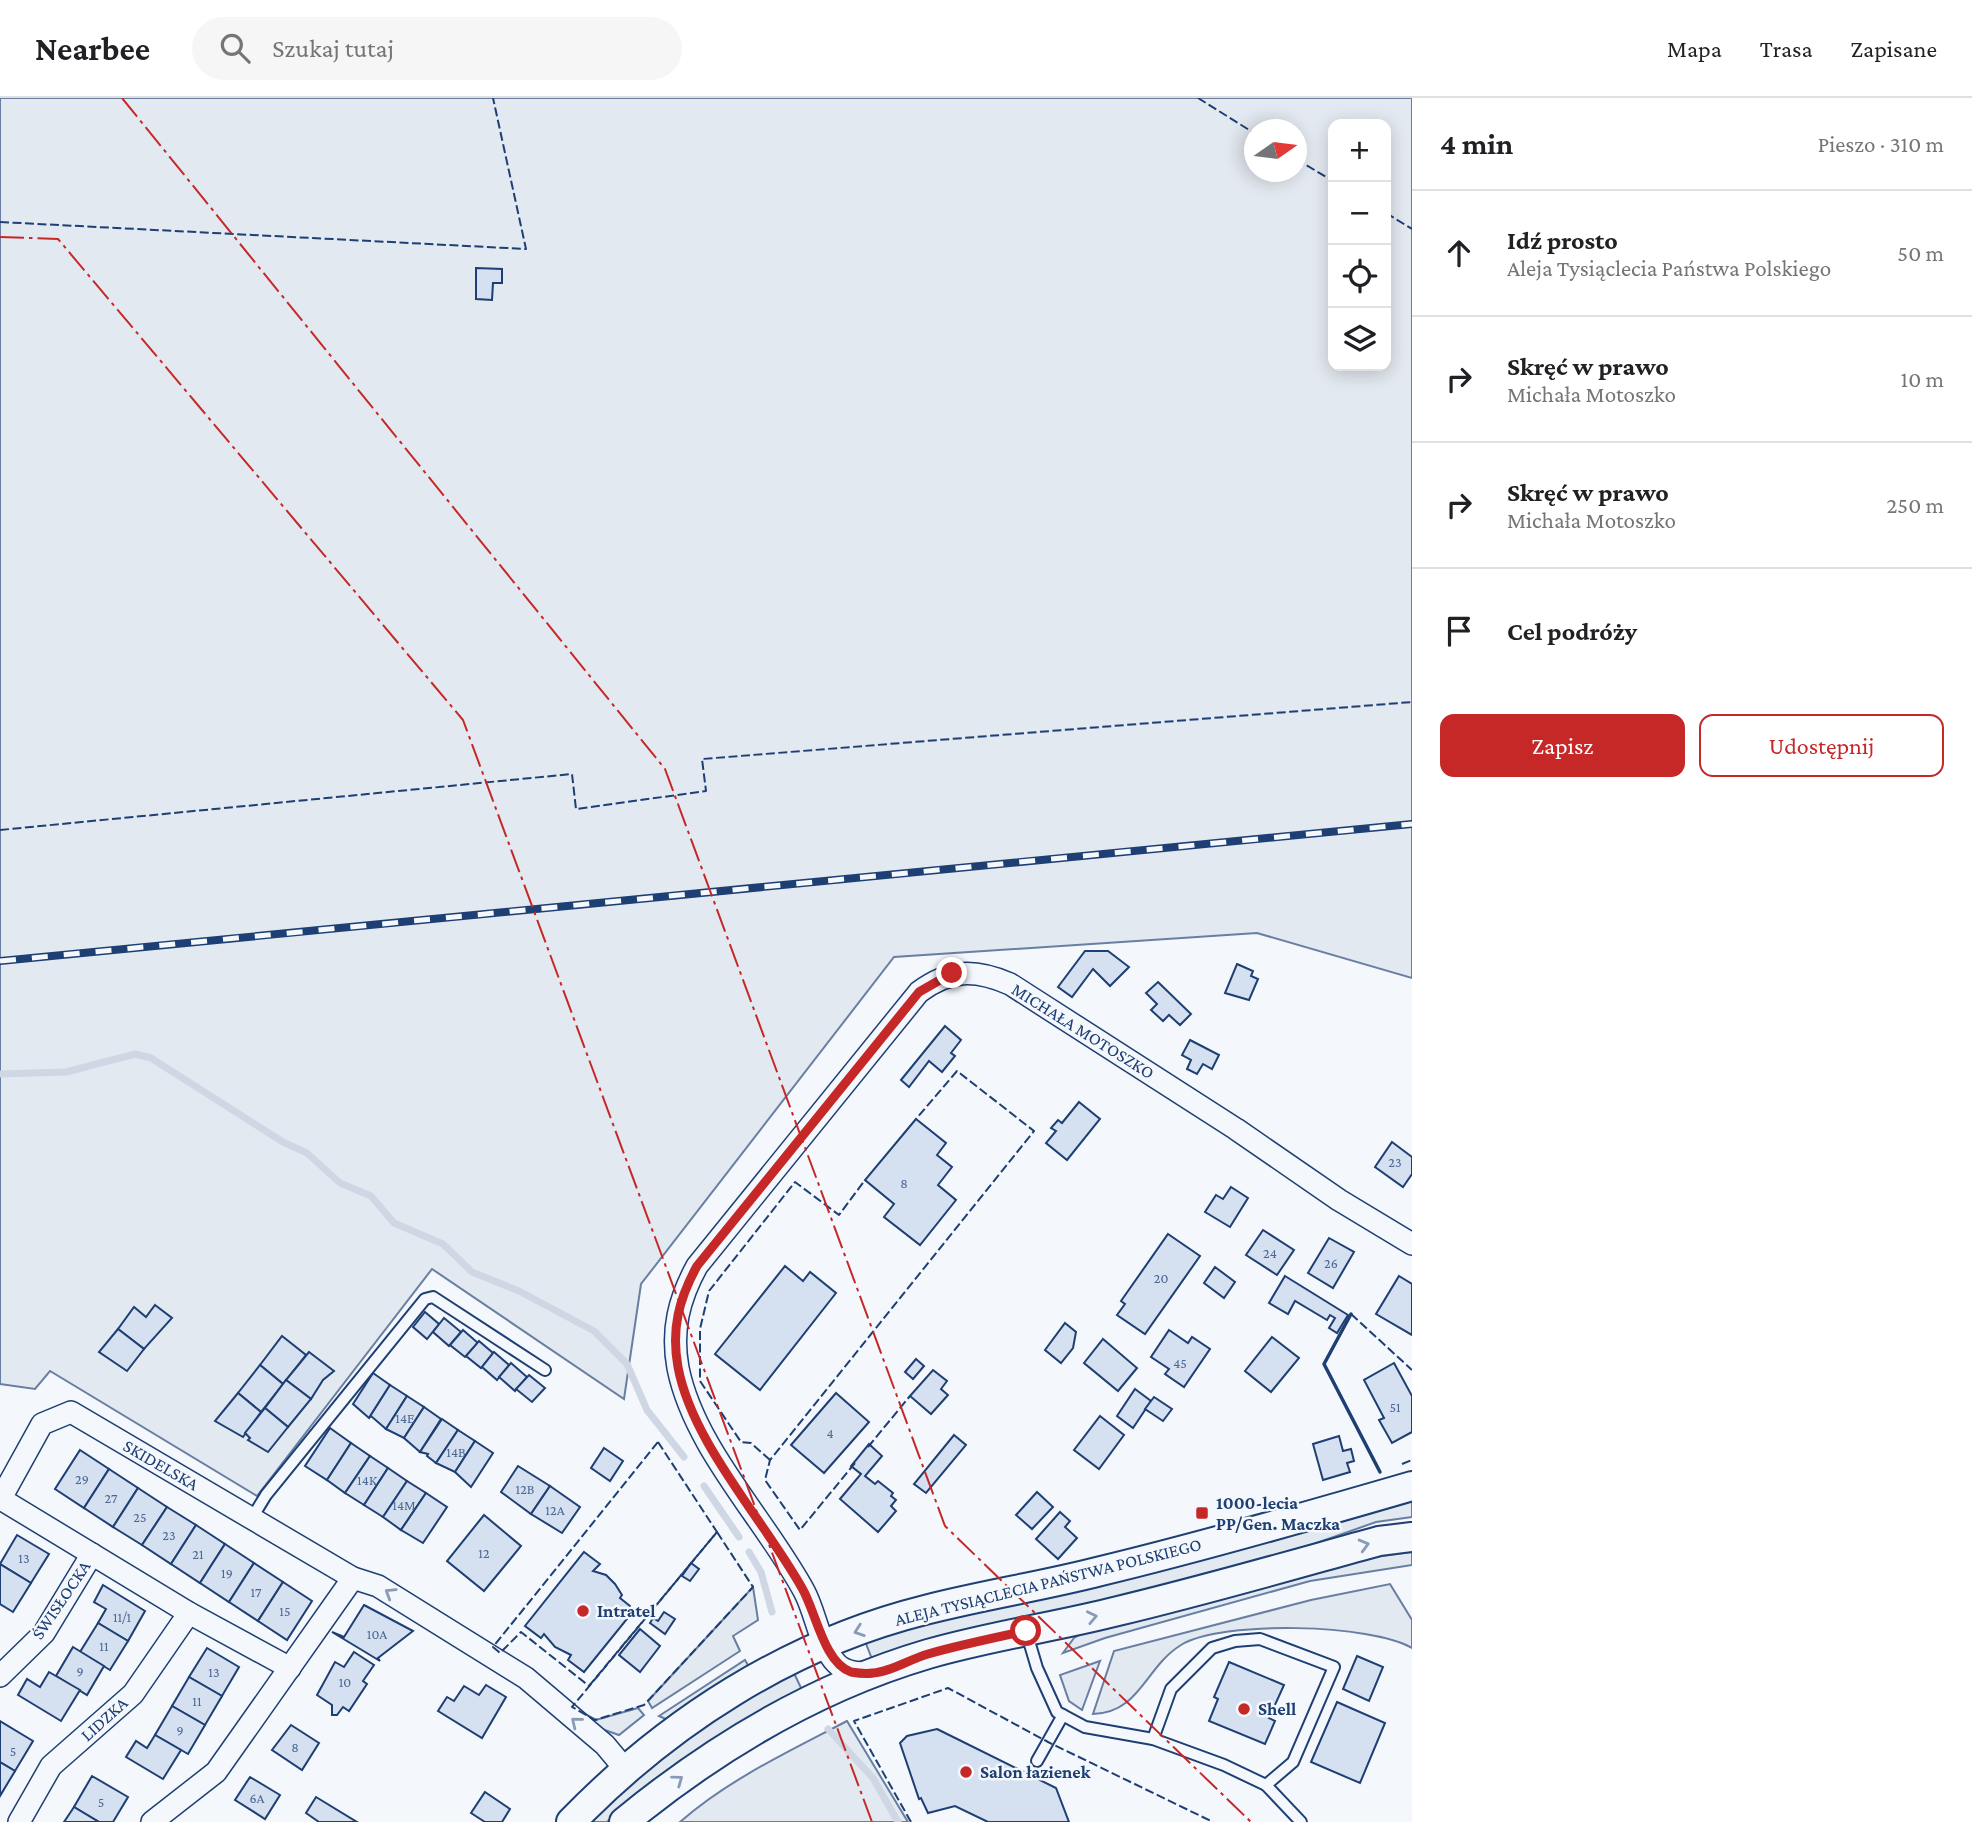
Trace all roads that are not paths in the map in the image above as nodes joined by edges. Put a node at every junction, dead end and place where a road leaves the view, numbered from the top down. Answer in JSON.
{"nodes":[{"id":1,"x":1412,"y":1244,"type":"edge"},
{"id":2,"x":545,"y":1370,"type":"dead end"},
{"id":3,"x":1412,"y":1486,"type":"edge"},
{"id":4,"x":1,"y":1500,"type":"edge"},
{"id":5,"x":252,"y":1518,"type":"junction"},
{"id":6,"x":1412,"y":1537,"type":"edge"},
{"id":7,"x":92,"y":1554,"type":"junction"},
{"id":8,"x":353,"y":1578,"type":"junction"},
{"id":9,"x":189,"y":1613,"type":"junction"},
{"id":10,"x":1026,"y":1631,"type":"junction"},
{"id":11,"x":825,"y":1643,"type":"junction"},
{"id":12,"x":290,"y":1668,"type":"junction"},
{"id":13,"x":873,"y":1674,"type":"junction"},
{"id":14,"x":0,"y":1676,"type":"edge"},
{"id":15,"x":1063,"y":1715,"type":"junction"},
{"id":16,"x":1153,"y":1739,"type":"junction"},
{"id":17,"x":1037,"y":1761,"type":"dead end"},
{"id":18,"x":625,"y":1769,"type":"junction"},
{"id":19,"x":1266,"y":1785,"type":"junction"},
{"id":20,"x":19,"y":1822,"type":"edge"},
{"id":21,"x":152,"y":1822,"type":"edge"},
{"id":22,"x":571,"y":1822,"type":"edge"},
{"id":23,"x":624,"y":1822,"type":"edge"},
{"id":24,"x":1301,"y":1822,"type":"edge"}],
"edges":[{"from":1,"to":11,"type":"street","name":"MICHAŁA MOTOSZKO"},
{"from":2,"to":5,"type":"lane"},
{"from":3,"to":11,"type":"main road","name":"ALEJA TYSIĄCLECIA PAŃSTWA POLSKIEGO","one_way":true},
{"from":4,"to":5,"type":"street","name":"SKIDELSKA"},
{"from":4,"to":7,"type":"street"},
{"from":5,"to":8,"type":"street","name":"SKIDELSKA"},
{"from":10,"to":6,"type":"main road","one_way":true},
{"from":7,"to":9,"type":"street"},
{"from":7,"to":14,"type":"street","name":"ŚWISŁOCKA"},
{"from":8,"to":12,"type":"street"},
{"from":18,"to":8,"type":"street","name":"SKIDELSKA","one_way":true},
{"from":9,"to":12,"type":"street"},
{"from":9,"to":20,"type":"street","name":"LIDZKA"},
{"from":10,"to":13,"type":"main road"},
{"from":10,"to":15,"type":"lane"},
{"from":11,"to":13,"type":"street","name":"MICHAŁA MOTOSZKO"},
{"from":11,"to":18,"type":"main road","name":"ALEJA TYSIĄCLECIA PAŃSTWA POLSKIEGO"},
{"from":12,"to":21,"type":"street"},
{"from":23,"to":13,"type":"main road","one_way":true},
{"from":15,"to":16,"type":"lane"},
{"from":15,"to":17,"type":"lane"},
{"from":16,"to":19,"type":"lane"},
{"from":16,"to":19,"type":"lane"},
{"from":18,"to":22,"type":"main road","name":"ALEJA TYSIĄCLECIA PAŃSTWA POLSKIEGO"},
{"from":19,"to":24,"type":"lane"}]}
